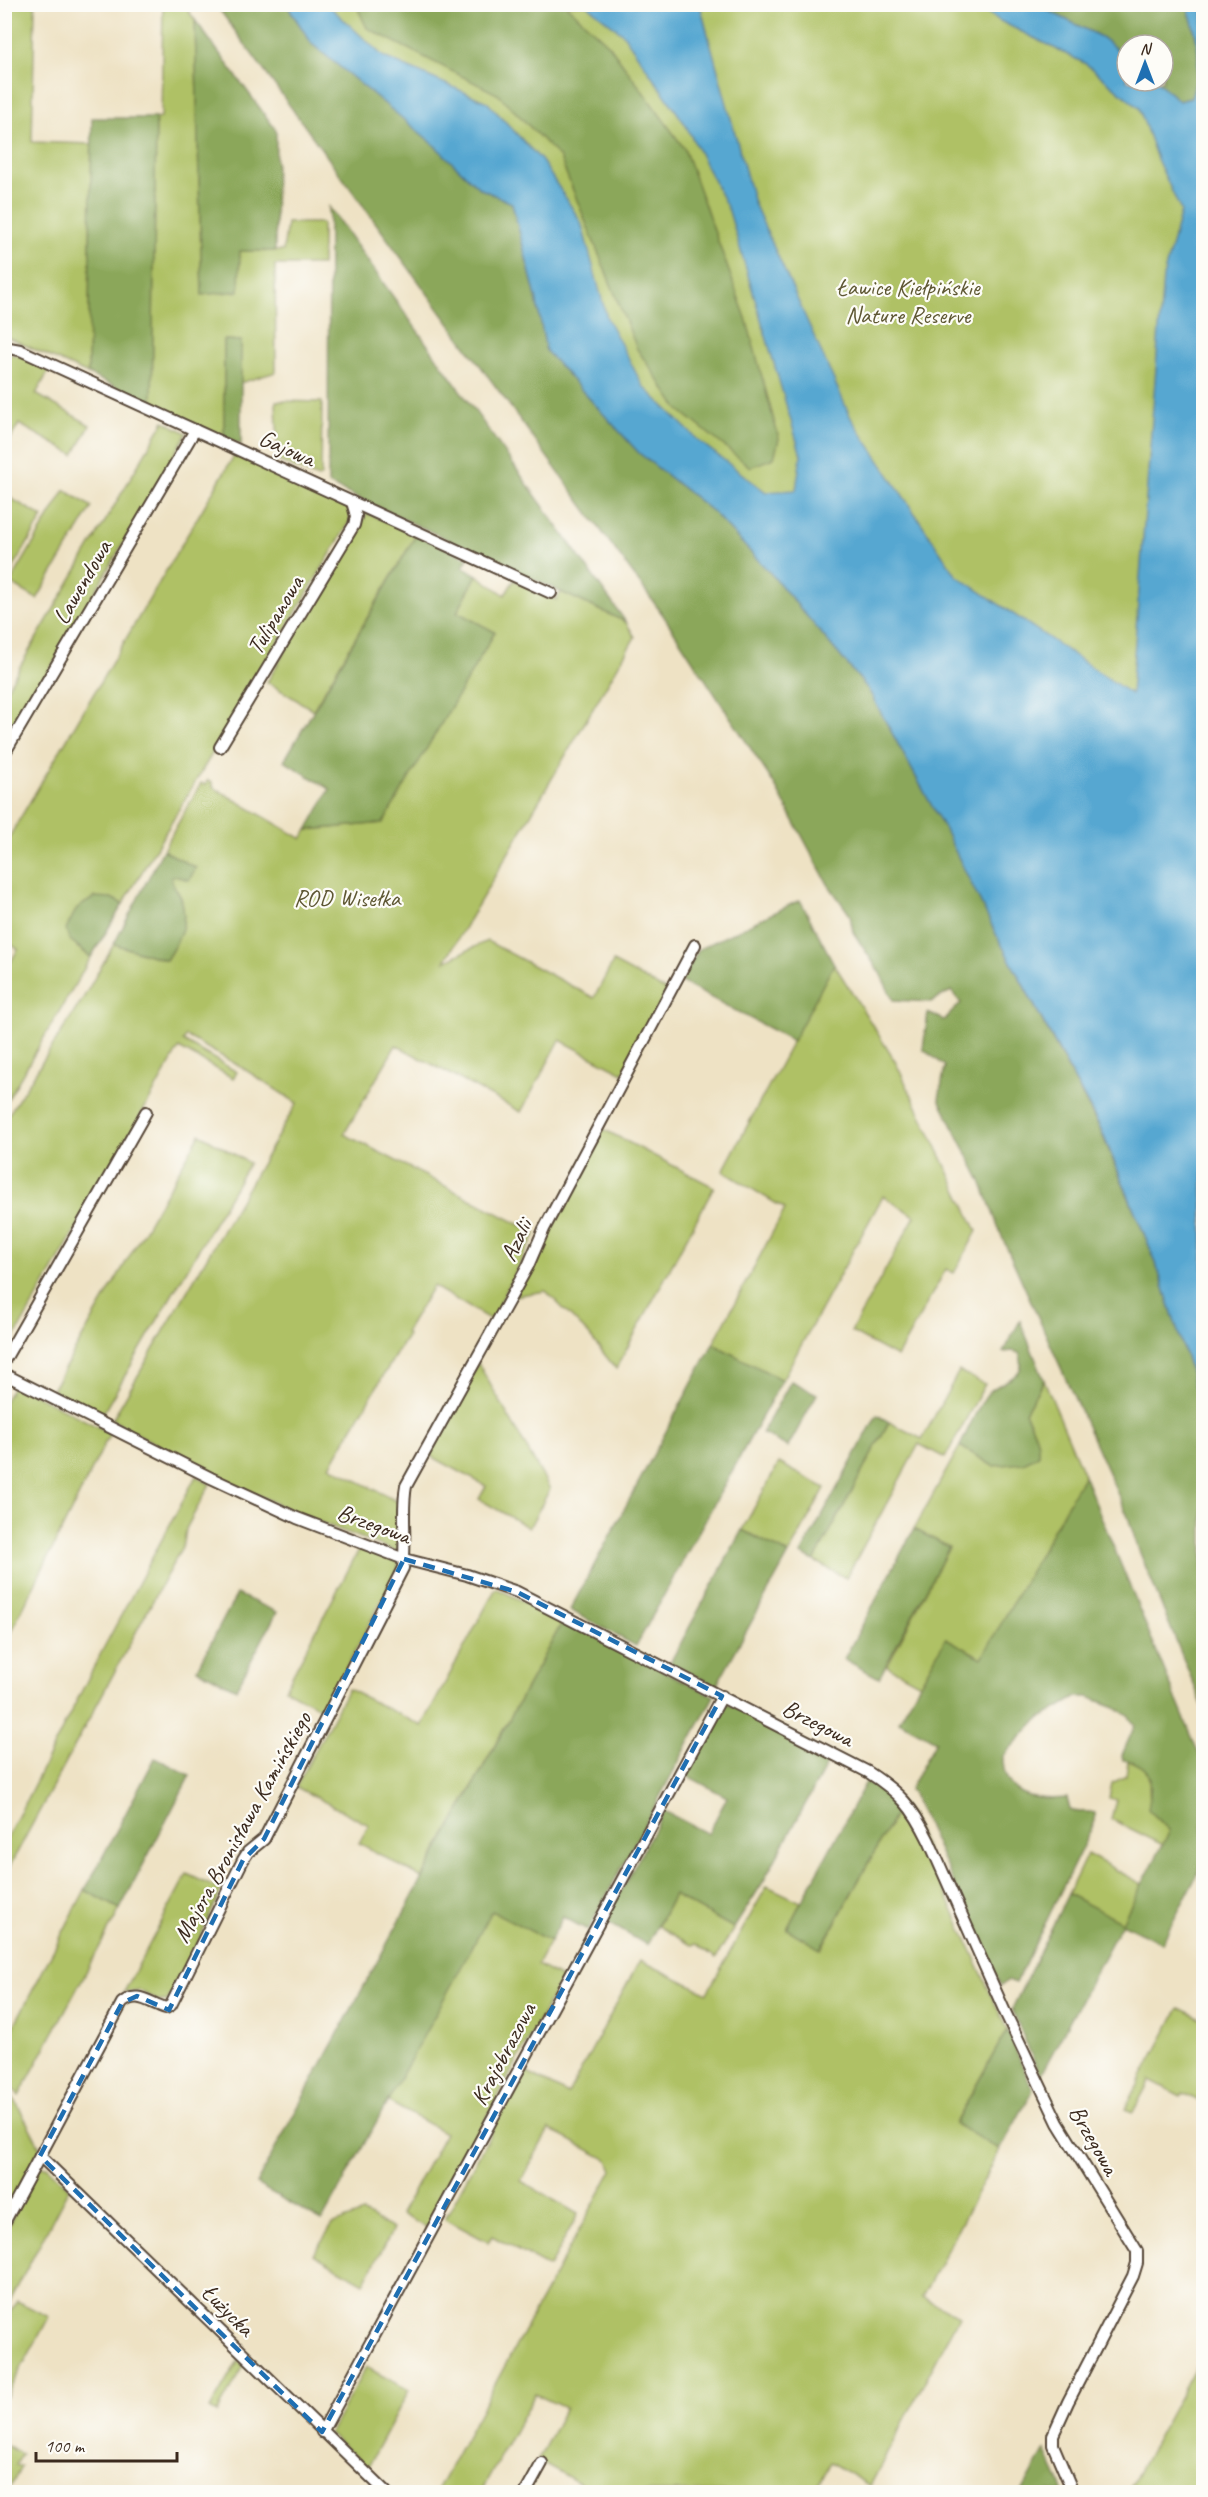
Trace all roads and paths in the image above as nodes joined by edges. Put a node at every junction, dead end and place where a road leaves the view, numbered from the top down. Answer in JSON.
{"nodes":[{"id":1,"x":4,"y":347,"type":"edge"},
{"id":2,"x":195,"y":430,"type":"junction"},
{"id":3,"x":352,"y":502,"type":"junction"},
{"id":4,"x":550,"y":593,"type":"dead end"},
{"id":5,"x":220,"y":747,"type":"dead end"},
{"id":6,"x":4,"y":754,"type":"edge"},
{"id":7,"x":695,"y":945,"type":"dead end"},
{"id":8,"x":147,"y":1112,"type":"dead end"},
{"id":9,"x":4,"y":1361,"type":"edge"},
{"id":10,"x":4,"y":1374,"type":"edge"},
{"id":11,"x":404,"y":1559,"type":"junction"},
{"id":12,"x":722,"y":1696,"type":"junction"},
{"id":13,"x":40,"y":2156,"type":"junction"},
{"id":14,"x":4,"y":2223,"type":"edge"},
{"id":15,"x":322,"y":2432,"type":"junction"},
{"id":16,"x":542,"y":2463,"type":"dead end"},
{"id":17,"x":386,"y":2493,"type":"edge"},
{"id":18,"x":526,"y":2493,"type":"edge"},
{"id":19,"x":1073,"y":2493,"type":"edge"}],
"edges":[{"from":1,"to":2,"type":"street","name":"Gajowa"},
{"from":2,"to":3,"type":"street","name":"Gajowa"},
{"from":2,"to":6,"type":"street","name":"Lawendowa"},
{"from":3,"to":4,"type":"street","name":"Gajowa"},
{"from":3,"to":5,"type":"street","name":"Tulipanowa"},
{"from":7,"to":11,"type":"street","name":"Azalii"},
{"from":8,"to":9,"type":"street"},
{"from":10,"to":11,"type":"street","name":"Brzegowa"},
{"from":11,"to":12,"type":"street","name":"Brzegowa"},
{"from":11,"to":13,"type":"street","name":"Majora Bronisława Kamińskiego"},
{"from":12,"to":15,"type":"street","name":"Krajobrazowa"},
{"from":12,"to":19,"type":"street","name":"Brzegowa"},
{"from":13,"to":14,"type":"street","name":"Majora Bronisława Kamińskiego"},
{"from":13,"to":15,"type":"street","name":"Łużycka"},
{"from":15,"to":17,"type":"street","name":"Łużycka"},
{"from":16,"to":18,"type":"street"}]}
